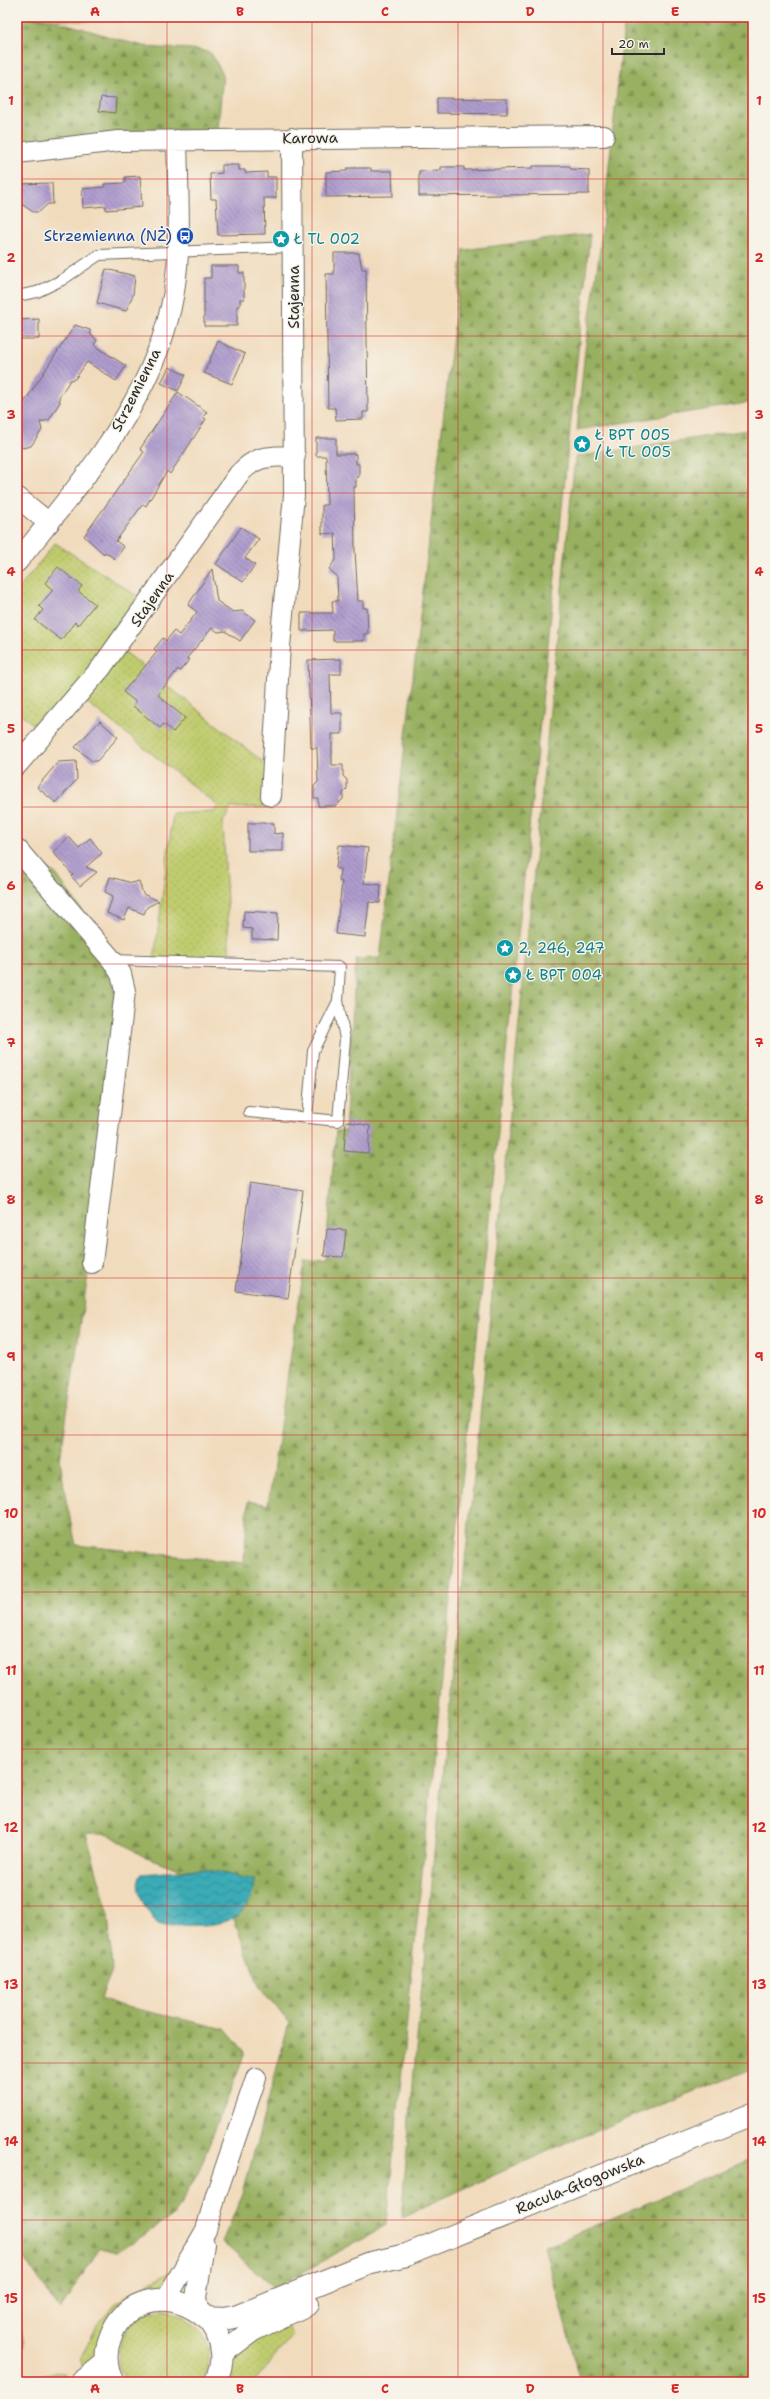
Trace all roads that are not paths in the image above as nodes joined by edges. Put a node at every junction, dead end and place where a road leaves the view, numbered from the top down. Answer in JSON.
{"nodes":[{"id":1,"x":604,"y":136,"type":"dead end"},
{"id":2,"x":292,"y":138,"type":"junction"},
{"id":3,"x":177,"y":140,"type":"junction"},
{"id":4,"x":17,"y":153,"type":"edge"},
{"id":5,"x":293,"y":247,"type":"junction"},
{"id":6,"x":178,"y":250,"type":"junction"},
{"id":7,"x":17,"y":296,"type":"edge"},
{"id":8,"x":295,"y":456,"type":"junction"},
{"id":9,"x":17,"y":497,"type":"edge"},
{"id":10,"x":49,"y":523,"type":"junction"},
{"id":11,"x":17,"y":562,"type":"edge"},
{"id":12,"x":17,"y":765,"type":"edge"},
{"id":13,"x":271,"y":796,"type":"dead end"},
{"id":14,"x":17,"y":849,"type":"edge"},
{"id":15,"x":112,"y":960,"type":"junction"},
{"id":16,"x":338,"y":1001,"type":"junction"},
{"id":17,"x":249,"y":1112,"type":"dead end"},
{"id":18,"x":307,"y":1118,"type":"junction"},
{"id":19,"x":92,"y":1263,"type":"dead end"},
{"id":20,"x":256,"y":2078,"type":"dead end"},
{"id":21,"x":753,"y":2114,"type":"edge"},
{"id":22,"x":206,"y":2230,"type":"junction"},
{"id":23,"x":406,"y":2255,"type":"junction"},
{"id":24,"x":166,"y":2299,"type":"junction"},
{"id":25,"x":202,"y":2314,"type":"junction"},
{"id":26,"x":221,"y":2354,"type":"junction"},
{"id":27,"x":110,"y":2372,"type":"edge"},
{"id":28,"x":82,"y":2382,"type":"edge"},
{"id":29,"x":215,"y":2382,"type":"edge"}],
"edges":[{"from":1,"to":2,"type":"street","name":"Karowa"},
{"from":2,"to":3,"type":"street","name":"Karowa"},
{"from":2,"to":5,"type":"street","name":"Stajenna"},
{"from":3,"to":4,"type":"street","name":"Karowa"},
{"from":3,"to":6,"type":"street","name":"Strzemienna"},
{"from":5,"to":6,"type":"lane"},
{"from":5,"to":8,"type":"street","name":"Stajenna"},
{"from":6,"to":7,"type":"lane"},
{"from":6,"to":10,"type":"street","name":"Strzemienna"},
{"from":8,"to":12,"type":"street","name":"Stajenna"},
{"from":8,"to":13,"type":"street","name":"Stajenna"},
{"from":9,"to":10,"type":"street"},
{"from":10,"to":11,"type":"street","name":"Strzemienna"},
{"from":14,"to":15,"type":"street"},
{"from":15,"to":16,"type":"lane"},
{"from":15,"to":19,"type":"street"},
{"from":16,"to":18,"type":"lane"},
{"from":16,"to":18,"type":"lane"},
{"from":17,"to":18,"type":"lane"},
{"from":20,"to":22,"type":"street"},
{"from":21,"to":23,"type":"main road","name":"Racula-Głogowska"},
{"from":22,"to":24,"type":"street"},
{"from":22,"to":25,"type":"street"},
{"from":23,"to":25,"type":"main road","name":"Racula-Głogowska"},
{"from":23,"to":26,"type":"main road","name":"Racula-Głogowska"},
{"from":24,"to":25,"type":"main road"},
{"from":24,"to":27,"type":"main road"},
{"from":25,"to":26,"type":"main road"},
{"from":26,"to":29,"type":"main road"},
{"from":27,"to":28,"type":"main road"}]}
